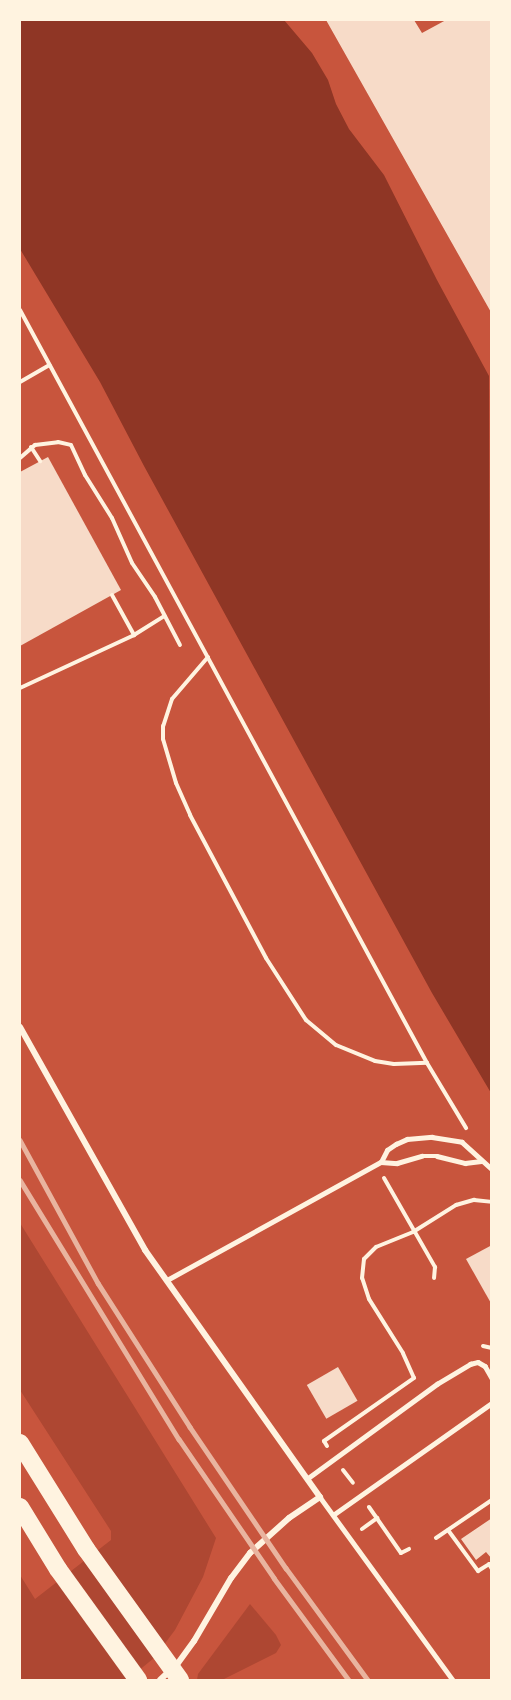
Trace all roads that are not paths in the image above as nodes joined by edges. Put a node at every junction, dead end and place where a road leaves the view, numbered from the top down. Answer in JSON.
{"nodes":[{"id":1,"x":20,"y":1027,"type":"edge"},
{"id":2,"x":481,"y":1161,"type":"junction"},
{"id":3,"x":379,"y":1163,"type":"junction"},
{"id":4,"x":492,"y":1169,"type":"edge"},
{"id":5,"x":167,"y":1280,"type":"junction"},
{"id":6,"x":492,"y":1378,"type":"edge"},
{"id":7,"x":492,"y":1403,"type":"edge"},
{"id":8,"x":20,"y":1443,"type":"edge"},
{"id":9,"x":308,"y":1478,"type":"junction"},
{"id":10,"x":320,"y":1497,"type":"junction"},
{"id":11,"x":20,"y":1507,"type":"edge"},
{"id":12,"x":333,"y":1515,"type":"junction"},
{"id":13,"x":138,"y":1680,"type":"edge"},
{"id":14,"x":160,"y":1680,"type":"edge"},
{"id":15,"x":180,"y":1680,"type":"edge"},
{"id":16,"x":453,"y":1680,"type":"edge"}],
"edges":[{"from":1,"to":5,"type":"street"},
{"from":2,"to":3,"type":"lane"},
{"from":2,"to":3,"type":"lane"},
{"from":2,"to":4,"type":"lane"},
{"from":3,"to":5,"type":"lane"},
{"from":5,"to":9,"type":"street"},
{"from":6,"to":9,"type":"lane"},
{"from":7,"to":12,"type":"lane"},
{"from":8,"to":15,"type":"highway"},
{"from":9,"to":10,"type":"street"},
{"from":10,"to":12,"type":"lane"},
{"from":10,"to":14,"type":"street"},
{"from":11,"to":13,"type":"highway"},
{"from":12,"to":16,"type":"lane"}]}
